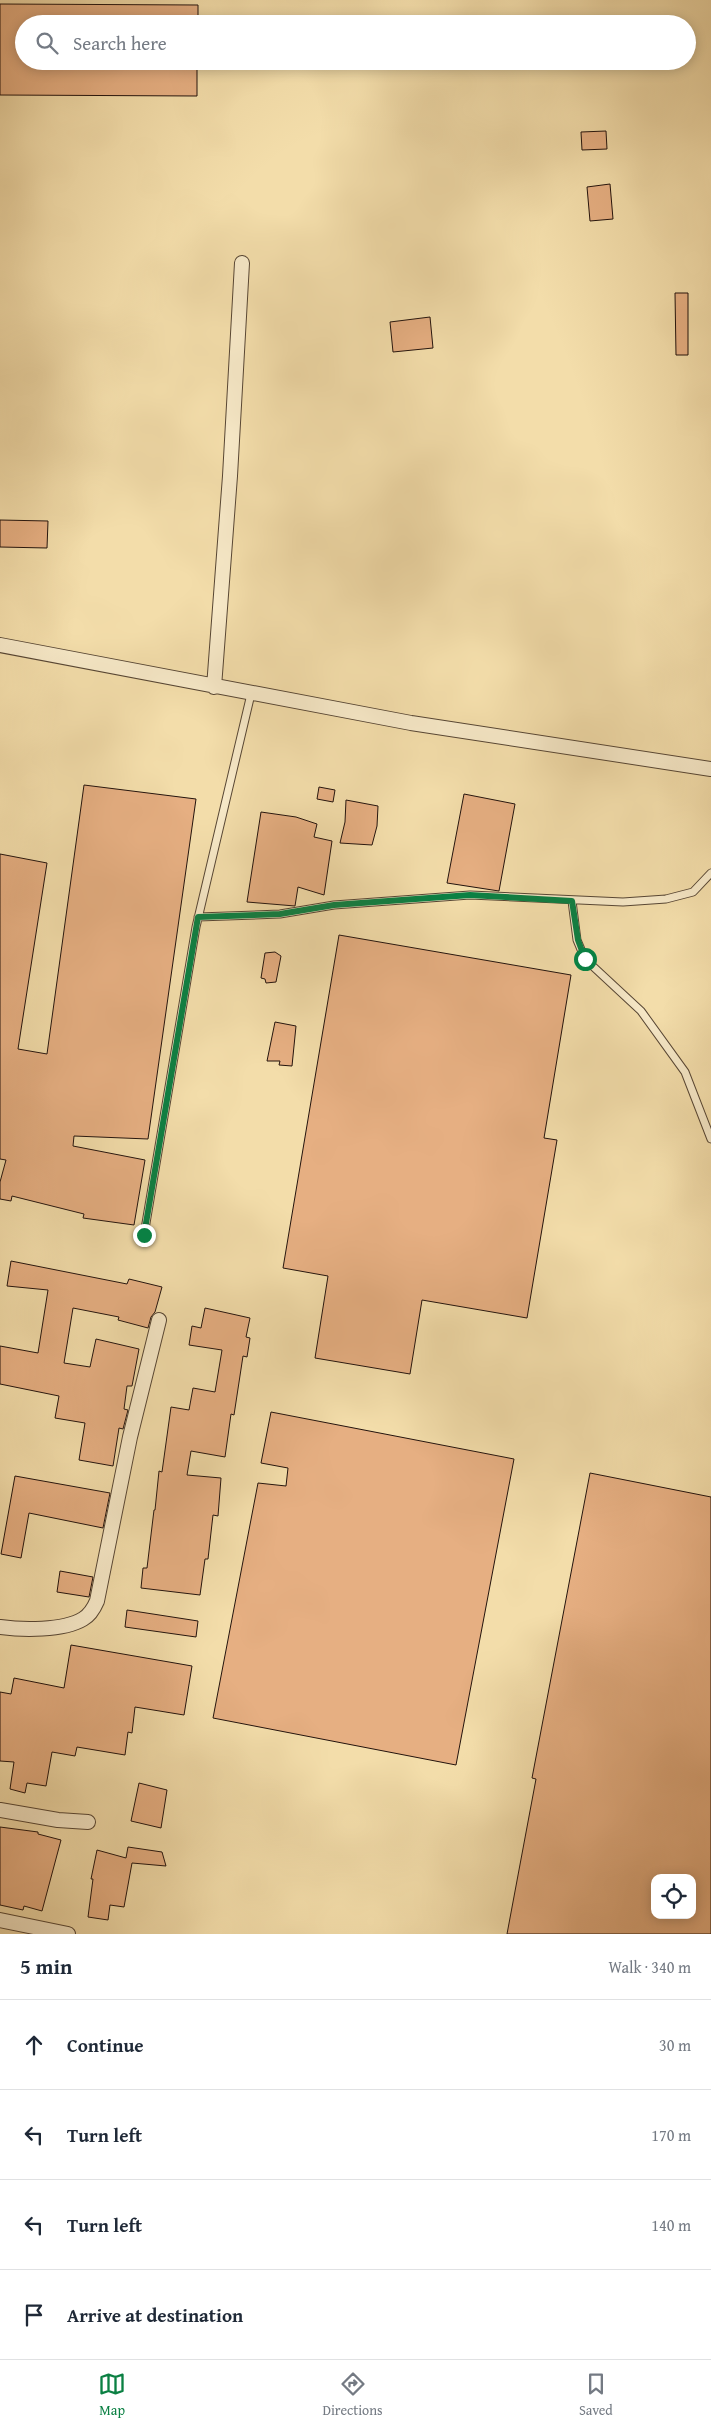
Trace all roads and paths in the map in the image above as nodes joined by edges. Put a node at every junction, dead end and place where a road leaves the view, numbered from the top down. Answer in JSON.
{"nodes":[{"id":1,"x":242,"y":263,"type":"dead end"},
{"id":2,"x":0,"y":646,"type":"edge"},
{"id":3,"x":214,"y":687,"type":"junction"},
{"id":4,"x":251,"y":694,"type":"junction"},
{"id":5,"x":711,"y":769,"type":"edge"},
{"id":6,"x":711,"y":873,"type":"edge"},
{"id":7,"x":572,"y":901,"type":"junction"},
{"id":8,"x":198,"y":917,"type":"junction"},
{"id":9,"x":711,"y":1139,"type":"edge"},
{"id":10,"x":144,"y":1235,"type":"dead end"},
{"id":11,"x":159,"y":1320,"type":"dead end"},
{"id":12,"x":0,"y":1627,"type":"edge"},
{"id":13,"x":0,"y":1810,"type":"edge"},
{"id":14,"x":88,"y":1822,"type":"dead end"},
{"id":15,"x":0,"y":1920,"type":"edge"},
{"id":16,"x":68,"y":1934,"type":"edge"}],
"edges":[{"from":1,"to":3,"type":"street"},
{"from":2,"to":3,"type":"street"},
{"from":3,"to":4,"type":"street"},
{"from":4,"to":5,"type":"street"},
{"from":4,"to":8,"type":"lane"},
{"from":6,"to":7,"type":"lane"},
{"from":7,"to":8,"type":"lane"},
{"from":7,"to":9,"type":"lane"},
{"from":8,"to":10,"type":"lane"},
{"from":11,"to":12,"type":"street"},
{"from":13,"to":14,"type":"street"},
{"from":15,"to":16,"type":"street"}]}
